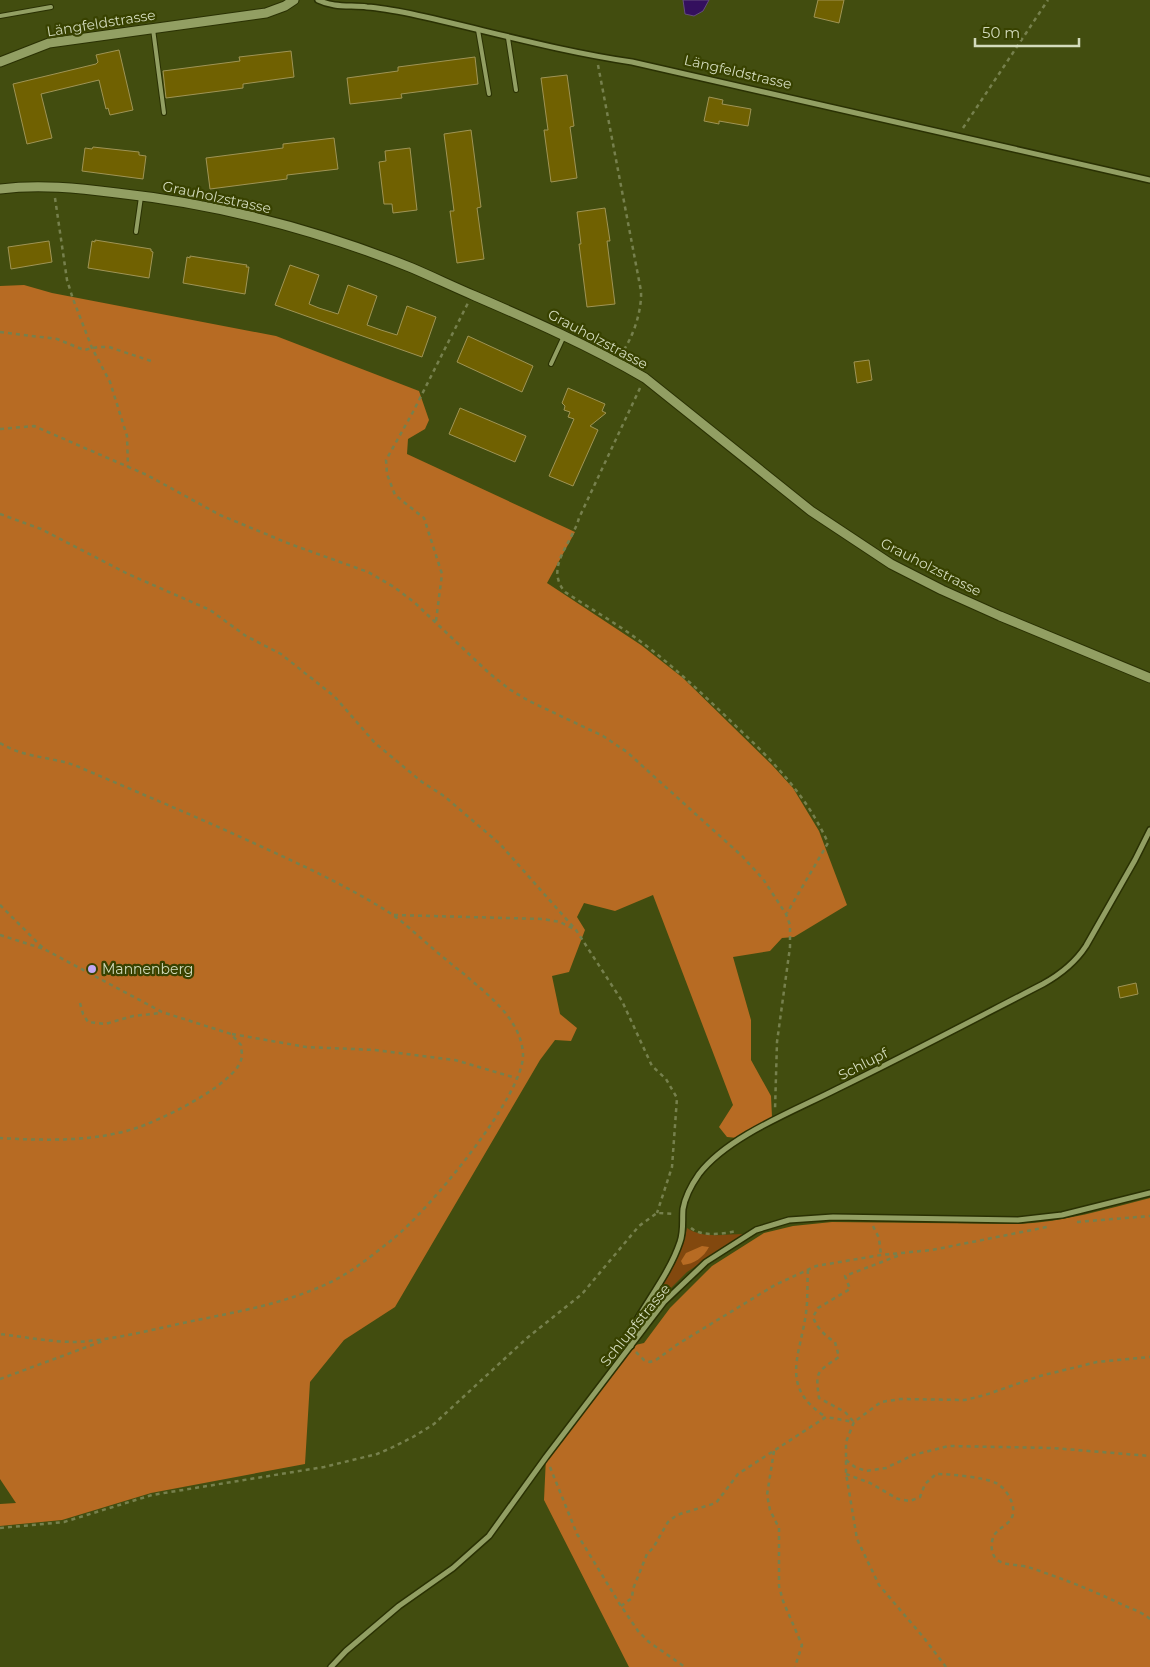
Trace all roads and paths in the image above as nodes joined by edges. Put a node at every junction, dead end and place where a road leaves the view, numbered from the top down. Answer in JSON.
{"nodes":[{"id":1,"x":294,"y":0,"type":"edge"},
{"id":2,"x":318,"y":0,"type":"edge"},
{"id":3,"x":1048,"y":0,"type":"edge"},
{"id":4,"x":51,"y":7,"type":"dead end"},
{"id":5,"x":0,"y":16,"type":"edge"},
{"id":6,"x":152,"y":29,"type":"junction"},
{"id":7,"x":478,"y":30,"type":"junction"},
{"id":8,"x":508,"y":38,"type":"junction"},
{"id":9,"x":596,"y":56,"type":"junction"},
{"id":10,"x":0,"y":62,"type":"edge"},
{"id":11,"x":516,"y":90,"type":"dead end"},
{"id":12,"x":489,"y":94,"type":"dead end"},
{"id":13,"x":164,"y":112,"type":"dead end"},
{"id":14,"x":958,"y":136,"type":"junction"},
{"id":15,"x":1150,"y":180,"type":"edge"},
{"id":16,"x":53,"y":187,"type":"junction"},
{"id":17,"x":0,"y":189,"type":"edge"},
{"id":18,"x":141,"y":195,"type":"junction"},
{"id":19,"x":136,"y":232,"type":"dead end"},
{"id":20,"x":472,"y":295,"type":"junction"},
{"id":21,"x":0,"y":332,"type":"edge"},
{"id":22,"x":564,"y":336,"type":"junction"},
{"id":23,"x":92,"y":348,"type":"junction"},
{"id":24,"x":151,"y":361,"type":"dead end"},
{"id":25,"x":616,"y":361,"type":"junction"},
{"id":26,"x":551,"y":364,"type":"dead end"},
{"id":27,"x":645,"y":378,"type":"junction"},
{"id":28,"x":0,"y":429,"type":"edge"},
{"id":29,"x":128,"y":467,"type":"junction"},
{"id":30,"x":0,"y":514,"type":"edge"},
{"id":31,"x":436,"y":621,"type":"junction"},
{"id":32,"x":1150,"y":678,"type":"edge"},
{"id":33,"x":0,"y":743,"type":"edge"},
{"id":34,"x":1150,"y":830,"type":"edge"},
{"id":35,"x":0,"y":906,"type":"edge"},
{"id":36,"x":786,"y":914,"type":"junction"},
{"id":37,"x":393,"y":915,"type":"junction"},
{"id":38,"x":576,"y":930,"type":"junction"},
{"id":39,"x":0,"y":935,"type":"edge"},
{"id":40,"x":44,"y":949,"type":"junction"},
{"id":41,"x":80,"y":1003,"type":"dead end"},
{"id":42,"x":162,"y":1012,"type":"junction"},
{"id":43,"x":231,"y":1034,"type":"junction"},
{"id":44,"x":516,"y":1078,"type":"junction"},
{"id":45,"x":775,"y":1119,"type":"junction"},
{"id":46,"x":0,"y":1138,"type":"edge"},
{"id":47,"x":1150,"y":1193,"type":"edge"},
{"id":48,"x":657,"y":1213,"type":"junction"},
{"id":49,"x":683,"y":1214,"type":"junction"},
{"id":50,"x":1150,"y":1216,"type":"edge"},
{"id":51,"x":870,"y":1218,"type":"junction"},
{"id":52,"x":1075,"y":1222,"type":"dead end"},
{"id":53,"x":683,"y":1224,"type":"junction"},
{"id":54,"x":1051,"y":1226,"type":"dead end"},
{"id":55,"x":749,"y":1235,"type":"junction"},
{"id":56,"x":904,"y":1253,"type":"junction"},
{"id":57,"x":881,"y":1255,"type":"junction"},
{"id":58,"x":808,"y":1270,"type":"junction"},
{"id":59,"x":0,"y":1334,"type":"edge"},
{"id":60,"x":107,"y":1339,"type":"junction"},
{"id":61,"x":631,"y":1346,"type":"junction"},
{"id":62,"x":1150,"y":1357,"type":"edge"},
{"id":63,"x":0,"y":1379,"type":"edge"},
{"id":64,"x":826,"y":1417,"type":"junction"},
{"id":65,"x":854,"y":1422,"type":"junction"},
{"id":66,"x":774,"y":1451,"type":"junction"},
{"id":67,"x":1150,"y":1456,"type":"edge"},
{"id":68,"x":546,"y":1457,"type":"junction"},
{"id":69,"x":846,"y":1460,"type":"junction"},
{"id":70,"x":846,"y":1474,"type":"junction"},
{"id":71,"x":0,"y":1528,"type":"edge"},
{"id":72,"x":621,"y":1606,"type":"junction"},
{"id":73,"x":1150,"y":1619,"type":"edge"},
{"id":74,"x":331,"y":1667,"type":"edge"},
{"id":75,"x":685,"y":1667,"type":"edge"},
{"id":76,"x":795,"y":1667,"type":"edge"},
{"id":77,"x":946,"y":1667,"type":"edge"}],
"edges":[{"from":1,"to":6,"type":"street","name":"Längfeldstrasse"},
{"from":2,"to":7,"type":"street","name":"Längfeldstrasse"},
{"from":3,"to":14,"type":"path"},
{"from":4,"to":5,"type":"lane"},
{"from":6,"to":10,"type":"street","name":"Längfeldstrasse"},
{"from":6,"to":13,"type":"lane"},
{"from":7,"to":8,"type":"street","name":"Längfeldstrasse"},
{"from":7,"to":12,"type":"lane"},
{"from":8,"to":9,"type":"street","name":"Längfeldstrasse"},
{"from":8,"to":11,"type":"lane"},
{"from":9,"to":14,"type":"street","name":"Längfeldstrasse"},
{"from":9,"to":25,"type":"path"},
{"from":14,"to":15,"type":"street","name":"Längfeldstrasse"},
{"from":16,"to":17,"type":"street","name":"Grauholzstrasse"},
{"from":16,"to":18,"type":"street","name":"Grauholzstrasse"},
{"from":16,"to":23,"type":"path"},
{"from":18,"to":19,"type":"lane"},
{"from":18,"to":20,"type":"street","name":"Grauholzstrasse"},
{"from":20,"to":22,"type":"street","name":"Grauholzstrasse"},
{"from":20,"to":31,"type":"path"},
{"from":21,"to":23,"type":"path"},
{"from":22,"to":25,"type":"street","name":"Grauholzstrasse"},
{"from":22,"to":26,"type":"lane"},
{"from":23,"to":24,"type":"path"},
{"from":23,"to":29,"type":"path"},
{"from":25,"to":27,"type":"street","name":"Grauholzstrasse"},
{"from":27,"to":32,"type":"street","name":"Grauholzstrasse"},
{"from":27,"to":36,"type":"path"},
{"from":28,"to":29,"type":"path"},
{"from":29,"to":31,"type":"path"},
{"from":30,"to":38,"type":"path"},
{"from":31,"to":36,"type":"path"},
{"from":33,"to":37,"type":"path"},
{"from":34,"to":45,"type":"street","name":"Schlupf"},
{"from":35,"to":40,"type":"path"},
{"from":36,"to":45,"type":"path"},
{"from":37,"to":38,"type":"path"},
{"from":37,"to":44,"type":"path"},
{"from":38,"to":48,"type":"path"},
{"from":39,"to":40,"type":"path"},
{"from":40,"to":42,"type":"path"},
{"from":41,"to":42,"type":"path"},
{"from":42,"to":43,"type":"path"},
{"from":43,"to":44,"type":"path"},
{"from":43,"to":46,"type":"path"},
{"from":44,"to":60,"type":"path"},
{"from":45,"to":49,"type":"street","name":"Schlupf"},
{"from":47,"to":51,"type":"street","name":"Schlupfstrasse"},
{"from":48,"to":49,"type":"path"},
{"from":48,"to":71,"type":"path"},
{"from":49,"to":53,"type":"street","name":"Schlupf"},
{"from":50,"to":52,"type":"path"},
{"from":51,"to":55,"type":"street","name":"Schlupfstrasse"},
{"from":51,"to":57,"type":"path"},
{"from":53,"to":55,"type":"path"},
{"from":53,"to":61,"type":"street","name":"Schlupf"},
{"from":54,"to":56,"type":"path"},
{"from":55,"to":61,"type":"street","name":"Schlupfstrasse"},
{"from":56,"to":57,"type":"path"},
{"from":56,"to":65,"type":"path"},
{"from":57,"to":58,"type":"path"},
{"from":58,"to":61,"type":"path"},
{"from":58,"to":64,"type":"path"},
{"from":59,"to":60,"type":"path"},
{"from":60,"to":63,"type":"path"},
{"from":61,"to":68,"type":"street","name":"Schlupfstrasse"},
{"from":62,"to":65,"type":"path"},
{"from":64,"to":65,"type":"path"},
{"from":64,"to":66,"type":"path"},
{"from":65,"to":69,"type":"path"},
{"from":66,"to":72,"type":"path"},
{"from":66,"to":76,"type":"path"},
{"from":67,"to":69,"type":"path"},
{"from":68,"to":72,"type":"path"},
{"from":68,"to":74,"type":"street","name":"Schlupfstrasse"},
{"from":69,"to":70,"type":"path"},
{"from":70,"to":73,"type":"path"},
{"from":70,"to":77,"type":"path"},
{"from":72,"to":75,"type":"path"}]}
